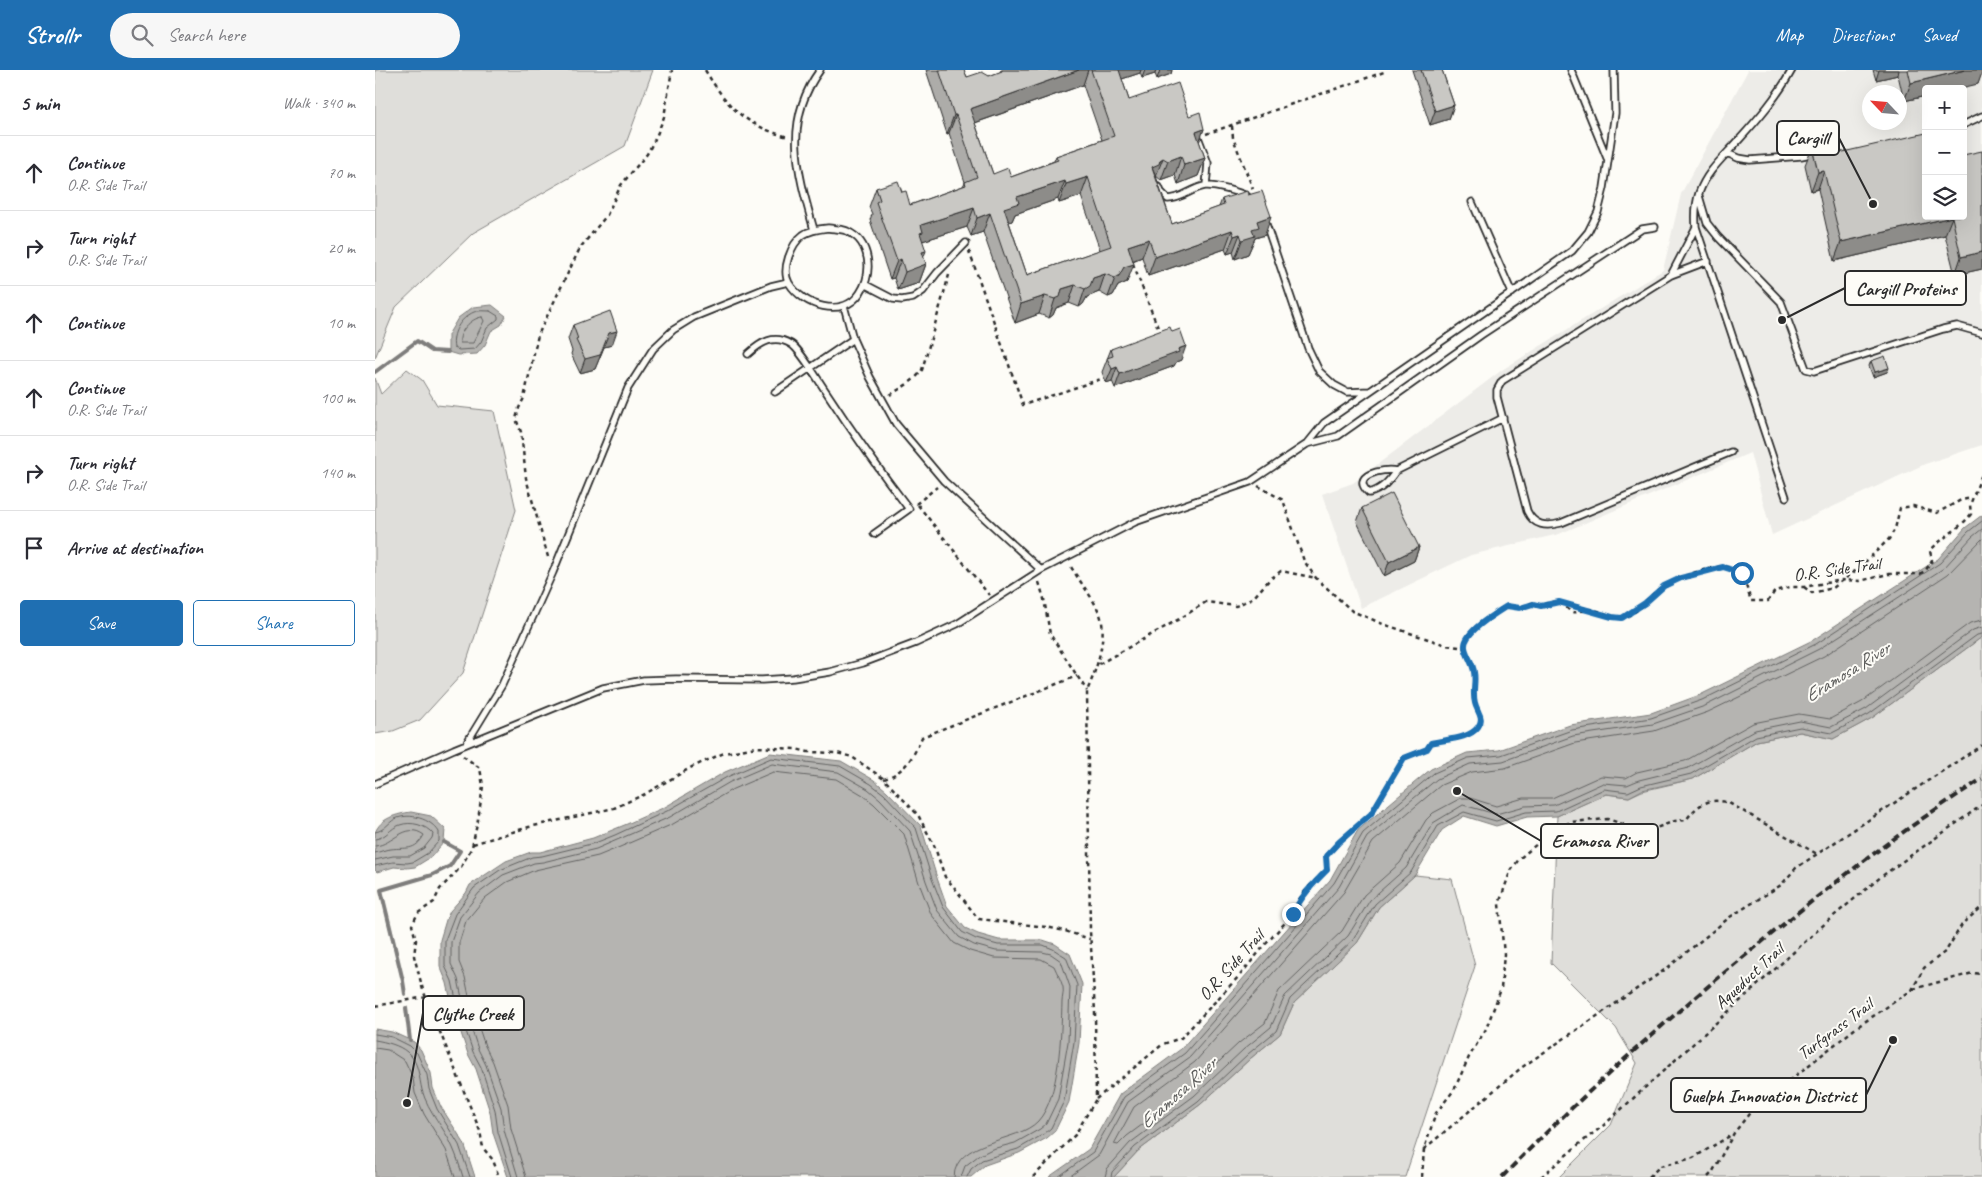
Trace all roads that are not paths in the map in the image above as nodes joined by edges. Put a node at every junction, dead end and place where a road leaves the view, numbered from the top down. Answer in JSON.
{"nodes":[{"id":1,"x":820,"y":70,"type":"edge"},
{"id":2,"x":1571,"y":70,"type":"edge"},
{"id":3,"x":1614,"y":70,"type":"edge"},
{"id":4,"x":1792,"y":70,"type":"edge"},
{"id":5,"x":1982,"y":116,"type":"edge"},
{"id":6,"x":1967,"y":123,"type":"edge"},
{"id":7,"x":1198,"y":137,"type":"edge"},
{"id":8,"x":1727,"y":153,"type":"junction"},
{"id":9,"x":1853,"y":155,"type":"edge"},
{"id":10,"x":1607,"y":160,"type":"junction"},
{"id":11,"x":1157,"y":181,"type":"edge"},
{"id":12,"x":1206,"y":186,"type":"junction"},
{"id":13,"x":1699,"y":194,"type":"junction"},
{"id":14,"x":1472,"y":202,"type":"dead end"},
{"id":15,"x":1255,"y":203,"type":"edge"},
{"id":16,"x":1264,"y":218,"type":"edge"},
{"id":17,"x":1655,"y":227,"type":"dead end"},
{"id":18,"x":1696,"y":228,"type":"junction"},
{"id":19,"x":814,"y":230,"type":"junction"},
{"id":20,"x":966,"y":243,"type":"road end"},
{"id":21,"x":1708,"y":261,"type":"junction"},
{"id":22,"x":1671,"y":275,"type":"junction"},
{"id":23,"x":788,"y":282,"type":"junction"},
{"id":24,"x":866,"y":284,"type":"junction"},
{"id":25,"x":1512,"y":293,"type":"junction"},
{"id":26,"x":844,"y":306,"type":"junction"},
{"id":27,"x":1982,"y":333,"type":"edge"},
{"id":28,"x":853,"y":339,"type":"junction"},
{"id":29,"x":747,"y":354,"type":"dead end"},
{"id":30,"x":810,"y":368,"type":"junction"},
{"id":31,"x":1370,"y":391,"type":"junction"},
{"id":32,"x":775,"y":392,"type":"dead end"},
{"id":33,"x":1503,"y":418,"type":"junction"},
{"id":34,"x":1307,"y":444,"type":"junction"},
{"id":35,"x":1731,"y":452,"type":"dead end"},
{"id":36,"x":1396,"y":471,"type":"junction"},
{"id":37,"x":1785,"y":497,"type":"dead end"},
{"id":38,"x":874,"y":534,"type":"dead end"},
{"id":39,"x":1038,"y":571,"type":"junction"},
{"id":40,"x":466,"y":744,"type":"junction"},
{"id":41,"x":375,"y":784,"type":"edge"}],
"edges":[{"from":1,"to":19,"type":"lane"},
{"from":2,"to":10,"type":"lane"},
{"from":3,"to":10,"type":"lane"},
{"from":4,"to":8,"type":"lane"},
{"from":5,"to":6,"type":"lane"},
{"from":7,"to":12,"type":"lane"},
{"from":8,"to":9,"type":"lane"},
{"from":8,"to":13,"type":"lane"},
{"from":10,"to":25,"type":"lane"},
{"from":11,"to":12,"type":"lane"},
{"from":12,"to":15,"type":"lane"},
{"from":13,"to":18,"type":"lane"},
{"from":13,"to":27,"type":"lane"},
{"from":14,"to":25,"type":"lane"},
{"from":16,"to":31,"type":"lane"},
{"from":17,"to":34,"type":"lane"},
{"from":18,"to":21,"type":"lane"},
{"from":18,"to":22,"type":"lane"},
{"from":19,"to":23,"type":"lane"},
{"from":19,"to":24,"type":"lane"},
{"from":20,"to":24,"type":"lane"},
{"from":21,"to":22,"type":"lane"},
{"from":21,"to":37,"type":"lane"},
{"from":22,"to":33,"type":"lane"},
{"from":23,"to":26,"type":"lane"},
{"from":23,"to":40,"type":"lane"},
{"from":24,"to":26,"type":"lane"},
{"from":25,"to":31,"type":"lane"},
{"from":26,"to":28,"type":"lane"},
{"from":28,"to":30,"type":"lane"},
{"from":28,"to":39,"type":"lane"},
{"from":29,"to":30,"type":"lane"},
{"from":30,"to":32,"type":"lane"},
{"from":30,"to":38,"type":"lane"},
{"from":31,"to":34,"type":"lane"},
{"from":33,"to":35,"type":"lane"},
{"from":33,"to":36,"type":"lane"},
{"from":34,"to":39,"type":"lane"},
{"from":36,"to":36,"type":"lane"},
{"from":39,"to":40,"type":"lane"},
{"from":40,"to":41,"type":"lane"}]}
